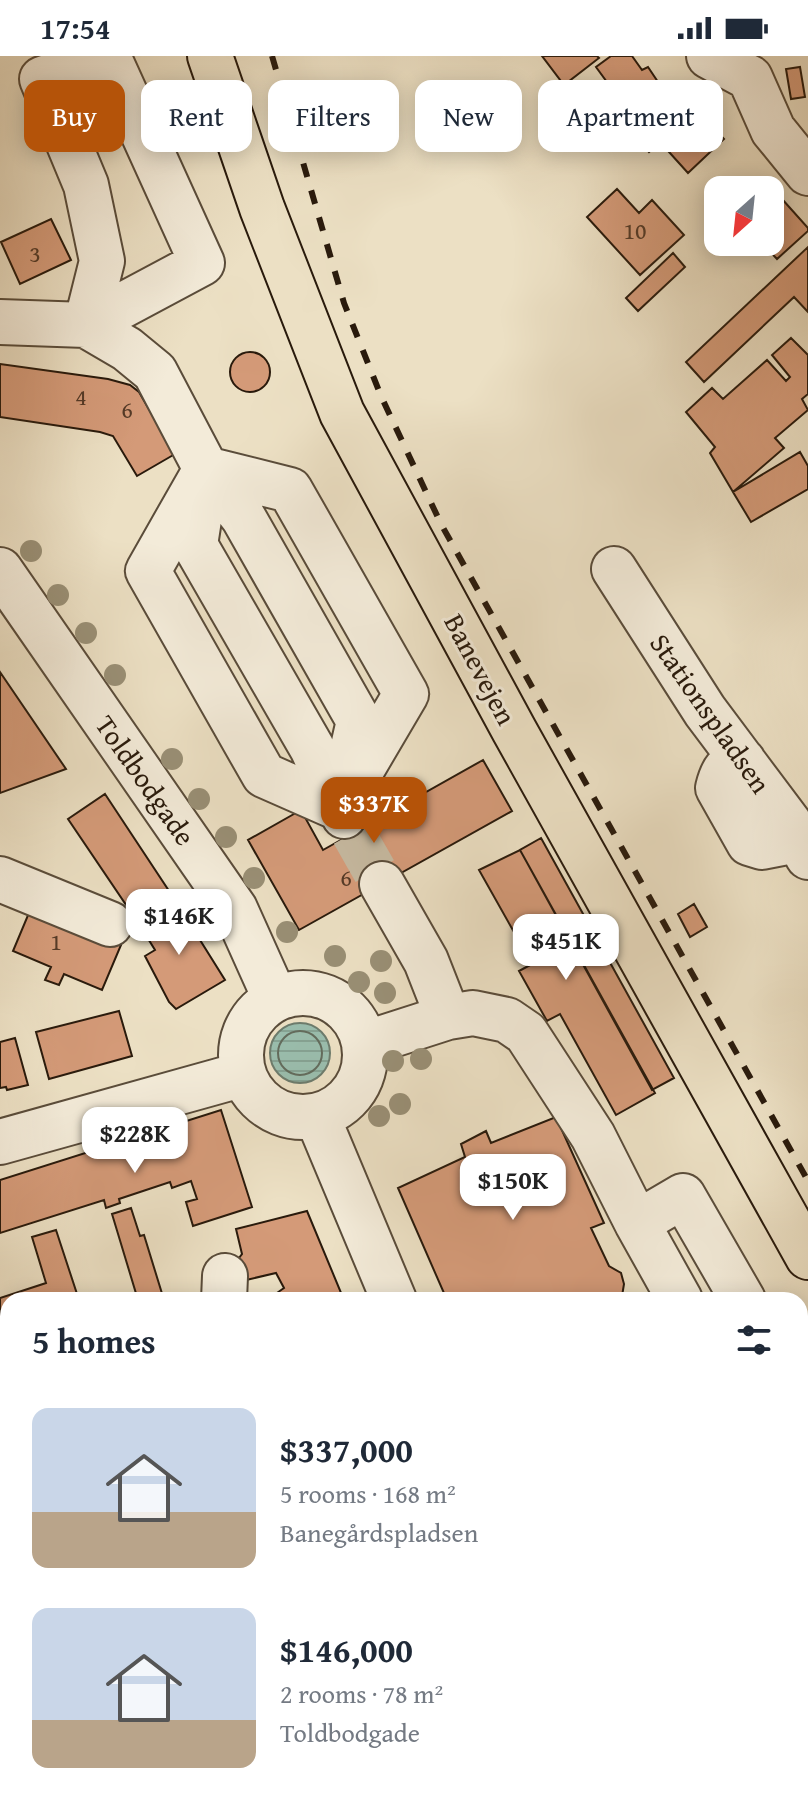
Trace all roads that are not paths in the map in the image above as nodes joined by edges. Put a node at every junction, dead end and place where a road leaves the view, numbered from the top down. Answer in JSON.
{"nodes":[{"id":1,"x":108,"y":56,"type":"edge"},
{"id":2,"x":210,"y":56,"type":"edge"},
{"id":3,"x":709,"y":56,"type":"edge"},
{"id":4,"x":38,"y":67,"type":"edge"},
{"id":5,"x":755,"y":67,"type":"edge"},
{"id":6,"x":808,"y":173,"type":"edge"},
{"id":7,"x":0,"y":322,"type":"edge"},
{"id":8,"x":86,"y":325,"type":"junction"},
{"id":9,"x":206,"y":469,"type":"junction"},
{"id":10,"x":614,"y":569,"type":"dead end"},
{"id":11,"x":0,"y":570,"type":"edge"},
{"id":12,"x":803,"y":848,"type":"edge"},
{"id":13,"x":0,"y":879,"type":"edge"},
{"id":14,"x":391,"y":900,"type":"tunnel mouth"},
{"id":15,"x":110,"y":924,"type":"dead end"},
{"id":16,"x":275,"y":998,"type":"junction"},
{"id":17,"x":448,"y":1017,"type":"junction"},
{"id":18,"x":364,"y":1044,"type":"junction"},
{"id":19,"x":244,"y":1074,"type":"junction"},
{"id":20,"x":317,"y":1116,"type":"junction"},
{"id":21,"x":0,"y":1142,"type":"edge"},
{"id":22,"x":637,"y":1223,"type":"junction"},
{"id":23,"x":808,"y":1257,"type":"edge"},
{"id":24,"x":391,"y":1292,"type":"edge"},
{"id":25,"x":676,"y":1292,"type":"edge"},
{"id":26,"x":738,"y":1292,"type":"edge"}],
"edges":[{"from":1,"to":4,"type":"street"},
{"from":1,"to":8,"type":"street"},
{"from":2,"to":23,"type":"main road","name":"Banevejen"},
{"from":3,"to":5,"type":"street"},
{"from":4,"to":8,"type":"street"},
{"from":5,"to":6,"type":"street"},
{"from":7,"to":8,"type":"street"},
{"from":8,"to":9,"type":"street"},
{"from":9,"to":9,"type":"street"},
{"from":10,"to":12,"type":"street","name":"Stationspladsen"},
{"from":11,"to":16,"type":"street","name":"Toldbodgade"},
{"from":13,"to":15,"type":"street"},
{"from":14,"to":17,"type":"street"},
{"from":16,"to":18,"type":"street"},
{"from":16,"to":19,"type":"street"},
{"from":17,"to":18,"type":"street"},
{"from":17,"to":22,"type":"street"},
{"from":18,"to":20,"type":"street"},
{"from":19,"to":20,"type":"street"},
{"from":19,"to":21,"type":"street"},
{"from":20,"to":24,"type":"street"},
{"from":22,"to":25,"type":"street"},
{"from":22,"to":26,"type":"street"}]}
